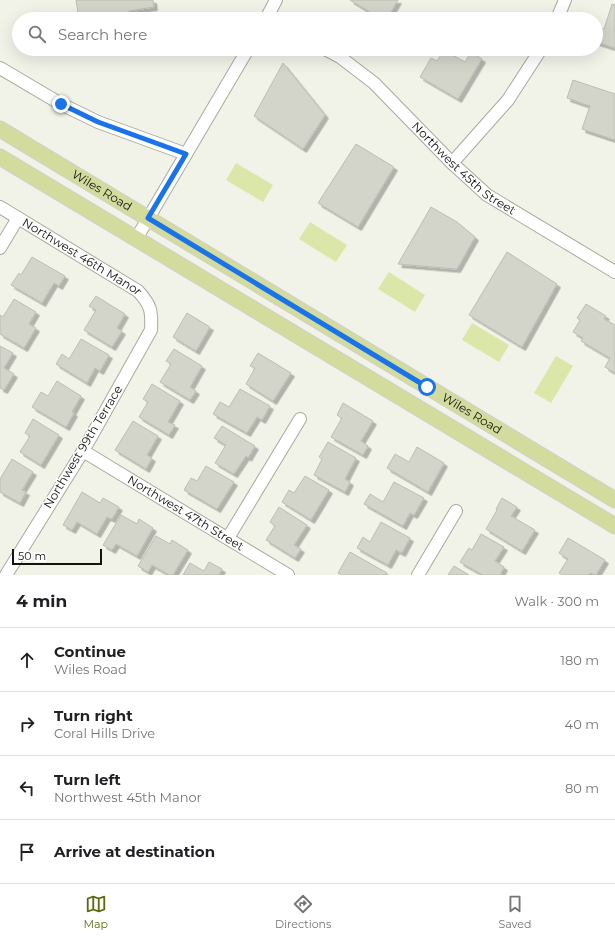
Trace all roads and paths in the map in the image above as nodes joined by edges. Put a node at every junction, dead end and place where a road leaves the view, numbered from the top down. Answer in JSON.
{"nodes":[{"id":1,"x":276,"y":0,"type":"edge"},
{"id":2,"x":565,"y":0,"type":"edge"},
{"id":3,"x":271,"y":12,"type":"edge"},
{"id":4,"x":560,"y":12,"type":"edge"},
{"id":5,"x":244,"y":56,"type":"edge"},
{"id":6,"x":338,"y":56,"type":"edge"},
{"id":7,"x":536,"y":56,"type":"edge"},
{"id":8,"x":0,"y":68,"type":"edge"},
{"id":9,"x":0,"y":129,"type":"edge"},
{"id":10,"x":186,"y":154,"type":"junction"},
{"id":11,"x":0,"y":157,"type":"edge"},
{"id":12,"x":452,"y":163,"type":"junction"},
{"id":13,"x":0,"y":207,"type":"edge"},
{"id":14,"x":18,"y":218,"type":"junction"},
{"id":15,"x":148,"y":218,"type":"junction"},
{"id":16,"x":136,"y":239,"type":"junction"},
{"id":17,"x":0,"y":248,"type":"edge"},
{"id":18,"x":615,"y":272,"type":"edge"},
{"id":19,"x":152,"y":316,"type":"joint"},
{"id":20,"x":427,"y":387,"type":"junction"},
{"id":21,"x":416,"y":405,"type":"junction"},
{"id":22,"x":300,"y":419,"type":"dead end"},
{"id":23,"x":83,"y":451,"type":"junction"},
{"id":24,"x":615,"y":500,"type":"edge"},
{"id":25,"x":456,"y":511,"type":"dead end"},
{"id":26,"x":615,"y":526,"type":"edge"},
{"id":27,"x":228,"y":538,"type":"junction"},
{"id":28,"x":6,"y":575,"type":"edge"},
{"id":29,"x":288,"y":575,"type":"edge"},
{"id":30,"x":418,"y":575,"type":"edge"}],
"edges":[{"from":1,"to":3,"type":"street"},
{"from":2,"to":4,"type":"street"},
{"from":5,"to":10,"type":"street"},
{"from":6,"to":12,"type":"street","name":"Northwest 45th Street"},
{"from":7,"to":12,"type":"street"},
{"from":8,"to":10,"type":"street"},
{"from":9,"to":15,"type":"main road","name":"Wiles Road"},
{"from":10,"to":15,"type":"street"},
{"from":11,"to":16,"type":"main road","name":"Wiles Road"},
{"from":12,"to":18,"type":"street","name":"Northwest 45th Street"},
{"from":13,"to":14,"type":"street","name":"Northwest 46th Manor"},
{"from":14,"to":17,"type":"street"},
{"from":14,"to":19,"type":"street","name":"Northwest 46th Manor"},
{"from":15,"to":16,"type":"street"},
{"from":15,"to":20,"type":"main road","name":"Wiles Road"},
{"from":16,"to":21,"type":"main road","name":"Wiles Road"},
{"from":19,"to":23,"type":"street","name":"Northwest 99th Terrace"},
{"from":20,"to":21,"type":"main road"},
{"from":20,"to":24,"type":"main road","name":"Wiles Road"},
{"from":21,"to":26,"type":"main road","name":"Wiles Road"},
{"from":22,"to":27,"type":"street"},
{"from":23,"to":27,"type":"street","name":"Northwest 47th Street"},
{"from":23,"to":28,"type":"street","name":"Northwest 99th Terrace"},
{"from":25,"to":30,"type":"street"},
{"from":27,"to":29,"type":"street","name":"Northwest 47th Street"}]}
